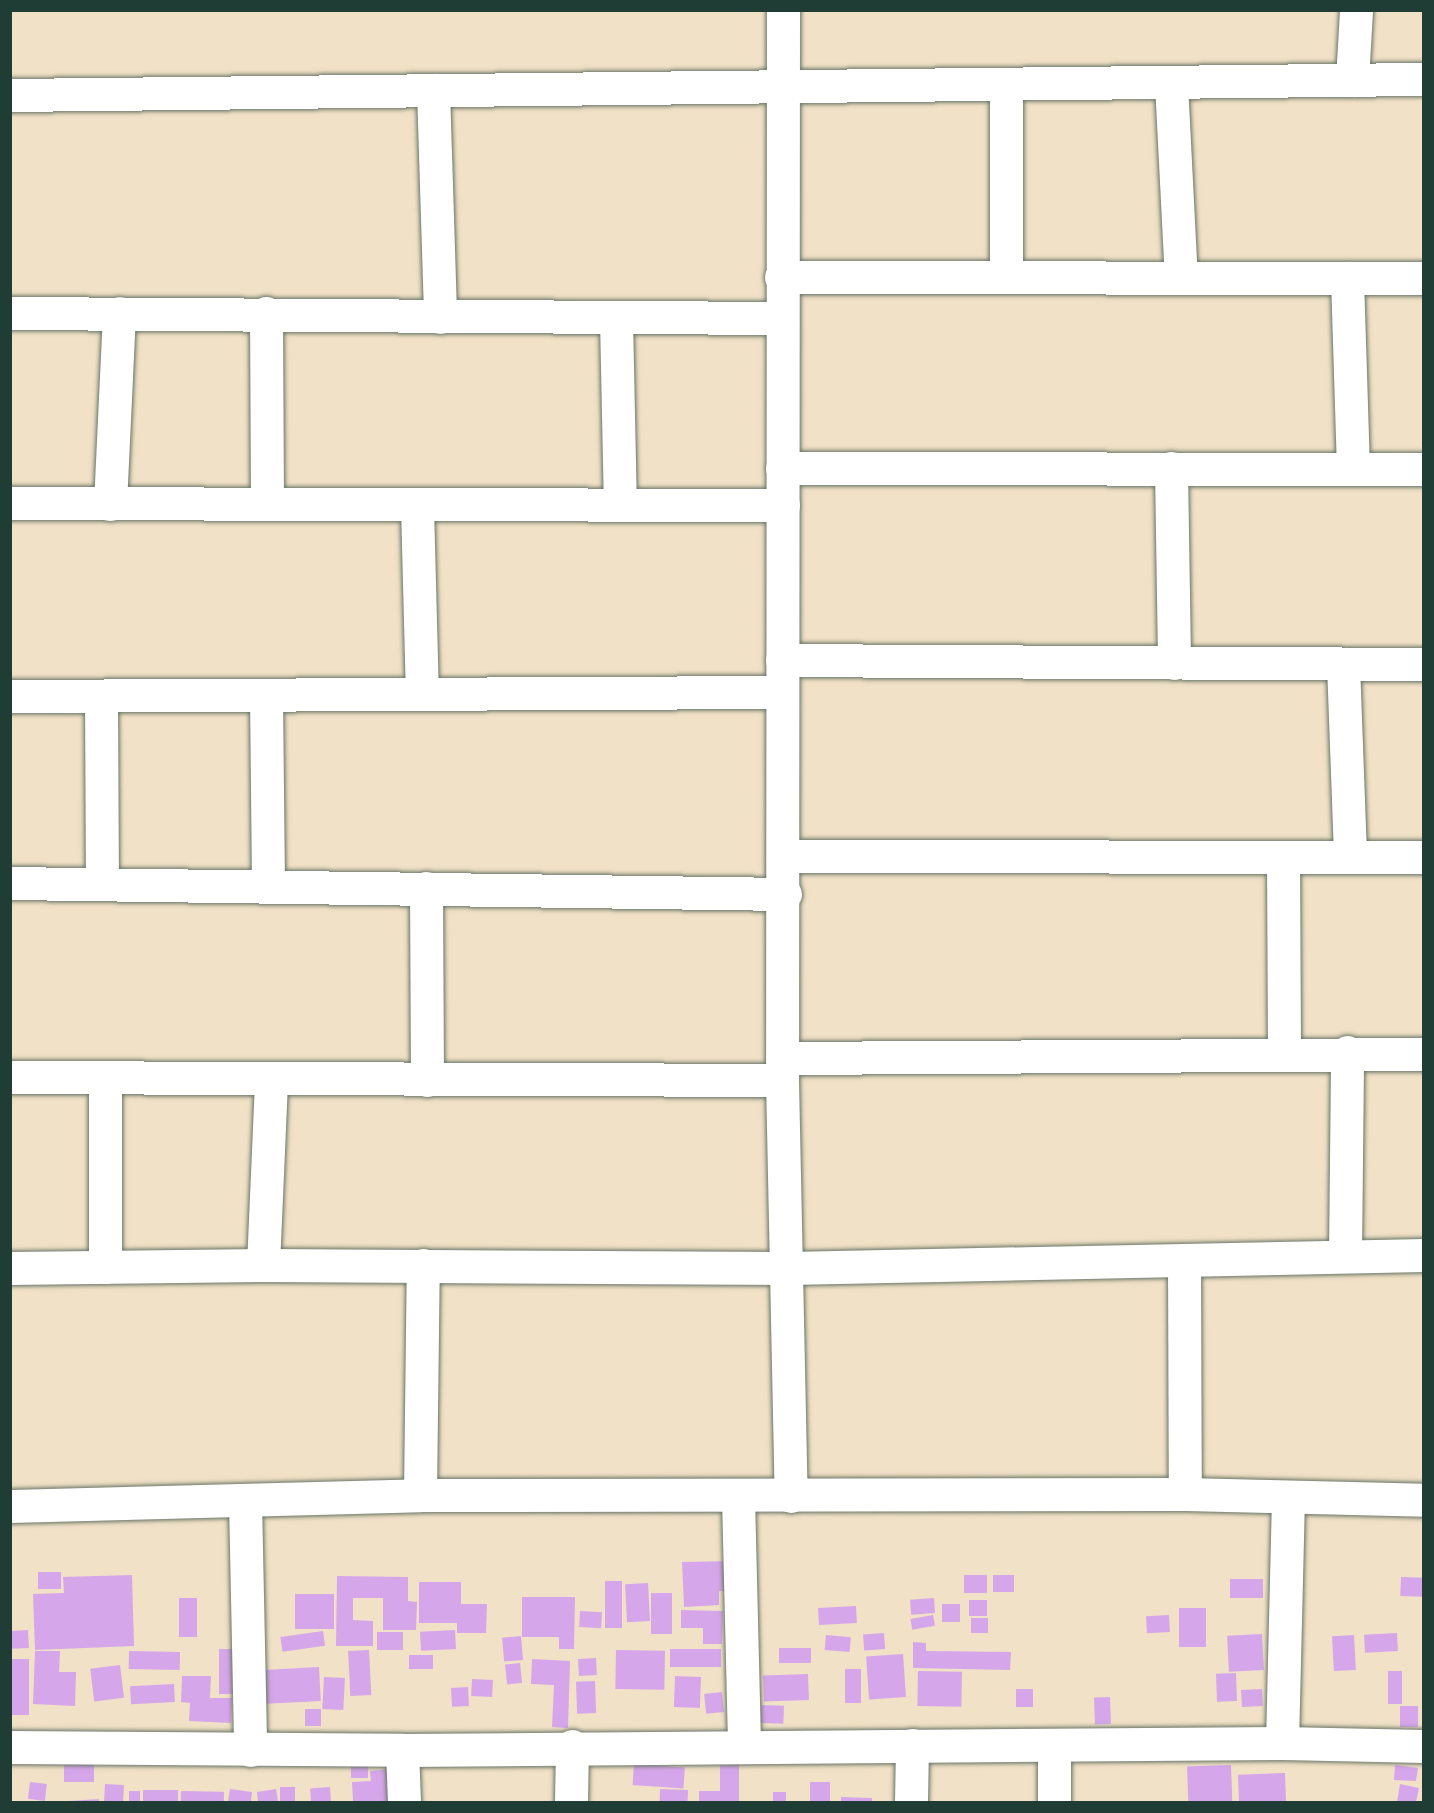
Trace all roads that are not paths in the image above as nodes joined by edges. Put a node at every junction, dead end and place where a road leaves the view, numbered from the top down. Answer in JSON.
{"nodes":[{"id":1,"x":783,"y":10,"type":"edge"},
{"id":2,"x":1356,"y":10,"type":"edge"},
{"id":3,"x":1352,"y":80,"type":"junction"},
{"id":4,"x":1424,"y":80,"type":"edge"},
{"id":5,"x":1172,"y":83,"type":"junction"},
{"id":6,"x":781,"y":85,"type":"junction"},
{"id":7,"x":1006,"y":86,"type":"junction"},
{"id":8,"x":433,"y":90,"type":"junction"},
{"id":9,"x":10,"y":94,"type":"edge"},
{"id":10,"x":781,"y":277,"type":"junction"},
{"id":11,"x":1006,"y":277,"type":"junction"},
{"id":12,"x":1181,"y":278,"type":"junction"},
{"id":13,"x":1347,"y":278,"type":"junction"},
{"id":14,"x":1424,"y":278,"type":"edge"},
{"id":15,"x":10,"y":313,"type":"edge"},
{"id":16,"x":266,"y":313,"type":"junction"},
{"id":17,"x":119,"y":314,"type":"junction"},
{"id":18,"x":440,"y":317,"type":"junction"},
{"id":19,"x":781,"y":318,"type":"junction"},
{"id":20,"x":616,"y":319,"type":"junction"},
{"id":21,"x":782,"y":468,"type":"junction"},
{"id":22,"x":1172,"y":468,"type":"junction"},
{"id":23,"x":1353,"y":468,"type":"junction"},
{"id":24,"x":1424,"y":469,"type":"edge"},
{"id":25,"x":10,"y":503,"type":"edge"},
{"id":26,"x":110,"y":504,"type":"junction"},
{"id":27,"x":267,"y":504,"type":"junction"},
{"id":28,"x":620,"y":505,"type":"junction"},
{"id":29,"x":783,"y":505,"type":"junction"},
{"id":30,"x":417,"y":506,"type":"junction"},
{"id":31,"x":1174,"y":663,"type":"junction"},
{"id":32,"x":1343,"y":664,"type":"junction"},
{"id":33,"x":1424,"y":664,"type":"edge"},
{"id":34,"x":782,"y":676,"type":"junction"},
{"id":35,"x":422,"y":693,"type":"junction"},
{"id":36,"x":266,"y":695,"type":"junction"},
{"id":37,"x":10,"y":696,"type":"edge"},
{"id":38,"x":101,"y":697,"type":"junction"},
{"id":39,"x":784,"y":856,"type":"junction"},
{"id":40,"x":1283,"y":857,"type":"junction"},
{"id":41,"x":1350,"y":857,"type":"junction"},
{"id":42,"x":1424,"y":857,"type":"edge"},
{"id":43,"x":10,"y":883,"type":"edge"},
{"id":44,"x":102,"y":884,"type":"junction"},
{"id":45,"x":267,"y":887,"type":"junction"},
{"id":46,"x":426,"y":888,"type":"junction"},
{"id":47,"x":785,"y":894,"type":"junction"},
{"id":48,"x":1347,"y":1052,"type":"junction"},
{"id":49,"x":1284,"y":1053,"type":"junction"},
{"id":50,"x":1424,"y":1054,"type":"edge"},
{"id":51,"x":782,"y":1069,"type":"junction"},
{"id":52,"x":10,"y":1077,"type":"edge"},
{"id":53,"x":105,"y":1079,"type":"junction"},
{"id":54,"x":271,"y":1080,"type":"junction"},
{"id":55,"x":427,"y":1080,"type":"junction"},
{"id":56,"x":1345,"y":1255,"type":"junction"},
{"id":57,"x":1424,"y":1255,"type":"edge"},
{"id":58,"x":1184,"y":1260,"type":"junction"},
{"id":59,"x":263,"y":1265,"type":"junction"},
{"id":60,"x":423,"y":1265,"type":"junction"},
{"id":61,"x":105,"y":1267,"type":"junction"},
{"id":62,"x":10,"y":1268,"type":"edge"},
{"id":63,"x":788,"y":1268,"type":"junction"},
{"id":64,"x":1185,"y":1494,"type":"junction"},
{"id":65,"x":420,"y":1495,"type":"junction"},
{"id":66,"x":791,"y":1496,"type":"junction"},
{"id":67,"x":738,"y":1497,"type":"junction"},
{"id":68,"x":1288,"y":1497,"type":"junction"},
{"id":69,"x":1424,"y":1500,"type":"edge"},
{"id":70,"x":245,"y":1501,"type":"junction"},
{"id":71,"x":10,"y":1506,"type":"edge"},
{"id":72,"x":1282,"y":1743,"type":"junction"},
{"id":73,"x":912,"y":1745,"type":"junction"},
{"id":74,"x":1054,"y":1745,"type":"junction"},
{"id":75,"x":572,"y":1746,"type":"junction"},
{"id":76,"x":1424,"y":1746,"type":"edge"},
{"id":77,"x":10,"y":1747,"type":"edge"},
{"id":78,"x":744,"y":1747,"type":"junction"},
{"id":79,"x":250,"y":1750,"type":"junction"},
{"id":80,"x":402,"y":1750,"type":"junction"},
{"id":81,"x":404,"y":1803,"type":"edge"},
{"id":82,"x":571,"y":1803,"type":"edge"},
{"id":83,"x":911,"y":1803,"type":"edge"},
{"id":84,"x":1054,"y":1803,"type":"edge"}],
"edges":[{"from":1,"to":6,"type":"street"},
{"from":2,"to":3,"type":"street"},
{"from":3,"to":4,"type":"street"},
{"from":3,"to":5,"type":"street"},
{"from":5,"to":7,"type":"street"},
{"from":5,"to":12,"type":"street"},
{"from":6,"to":7,"type":"street"},
{"from":6,"to":8,"type":"street"},
{"from":6,"to":10,"type":"street"},
{"from":7,"to":11,"type":"street"},
{"from":8,"to":9,"type":"street"},
{"from":8,"to":18,"type":"street"},
{"from":10,"to":11,"type":"street"},
{"from":10,"to":19,"type":"street"},
{"from":11,"to":12,"type":"street"},
{"from":12,"to":13,"type":"street"},
{"from":13,"to":14,"type":"street"},
{"from":13,"to":23,"type":"street"},
{"from":15,"to":17,"type":"street"},
{"from":16,"to":17,"type":"street"},
{"from":16,"to":18,"type":"street"},
{"from":16,"to":27,"type":"street"},
{"from":17,"to":26,"type":"street"},
{"from":18,"to":20,"type":"street"},
{"from":19,"to":20,"type":"street"},
{"from":19,"to":21,"type":"street"},
{"from":20,"to":28,"type":"street"},
{"from":21,"to":22,"type":"street"},
{"from":21,"to":29,"type":"street"},
{"from":22,"to":23,"type":"street"},
{"from":22,"to":31,"type":"street"},
{"from":23,"to":24,"type":"street"},
{"from":25,"to":26,"type":"street"},
{"from":26,"to":27,"type":"street"},
{"from":27,"to":30,"type":"street"},
{"from":28,"to":29,"type":"street"},
{"from":28,"to":30,"type":"street"},
{"from":29,"to":34,"type":"street"},
{"from":30,"to":35,"type":"street"},
{"from":31,"to":32,"type":"street"},
{"from":31,"to":34,"type":"street"},
{"from":32,"to":33,"type":"street"},
{"from":32,"to":41,"type":"street"},
{"from":34,"to":35,"type":"street"},
{"from":34,"to":39,"type":"street"},
{"from":35,"to":36,"type":"street"},
{"from":36,"to":38,"type":"street"},
{"from":36,"to":45,"type":"street"},
{"from":37,"to":38,"type":"street"},
{"from":38,"to":44,"type":"street"},
{"from":39,"to":40,"type":"street"},
{"from":39,"to":47,"type":"street"},
{"from":40,"to":41,"type":"street"},
{"from":40,"to":49,"type":"street"},
{"from":41,"to":42,"type":"street"},
{"from":43,"to":44,"type":"street"},
{"from":44,"to":45,"type":"street"},
{"from":45,"to":46,"type":"street"},
{"from":46,"to":47,"type":"street"},
{"from":46,"to":55,"type":"street"},
{"from":47,"to":51,"type":"street"},
{"from":48,"to":49,"type":"street"},
{"from":48,"to":50,"type":"street"},
{"from":48,"to":56,"type":"street"},
{"from":49,"to":51,"type":"street"},
{"from":51,"to":55,"type":"street"},
{"from":51,"to":63,"type":"street"},
{"from":52,"to":53,"type":"street"},
{"from":53,"to":54,"type":"street"},
{"from":53,"to":61,"type":"street"},
{"from":54,"to":55,"type":"street"},
{"from":54,"to":59,"type":"street"},
{"from":56,"to":57,"type":"street"},
{"from":56,"to":58,"type":"street"},
{"from":58,"to":63,"type":"street"},
{"from":58,"to":64,"type":"street"},
{"from":59,"to":60,"type":"street"},
{"from":59,"to":61,"type":"street"},
{"from":60,"to":63,"type":"street"},
{"from":60,"to":65,"type":"street"},
{"from":61,"to":62,"type":"street"},
{"from":63,"to":66,"type":"street"},
{"from":64,"to":66,"type":"street"},
{"from":64,"to":68,"type":"street"},
{"from":65,"to":67,"type":"street"},
{"from":65,"to":70,"type":"street"},
{"from":66,"to":67,"type":"street"},
{"from":67,"to":78,"type":"street"},
{"from":68,"to":69,"type":"street"},
{"from":68,"to":72,"type":"street"},
{"from":70,"to":71,"type":"street"},
{"from":70,"to":79,"type":"street"},
{"from":72,"to":74,"type":"street"},
{"from":72,"to":76,"type":"street"},
{"from":73,"to":74,"type":"street"},
{"from":73,"to":78,"type":"street"},
{"from":73,"to":83,"type":"street"},
{"from":74,"to":84,"type":"street"},
{"from":75,"to":78,"type":"street"},
{"from":75,"to":80,"type":"street"},
{"from":75,"to":82,"type":"street"},
{"from":77,"to":79,"type":"street"},
{"from":79,"to":80,"type":"street"},
{"from":80,"to":81,"type":"street"}]}
